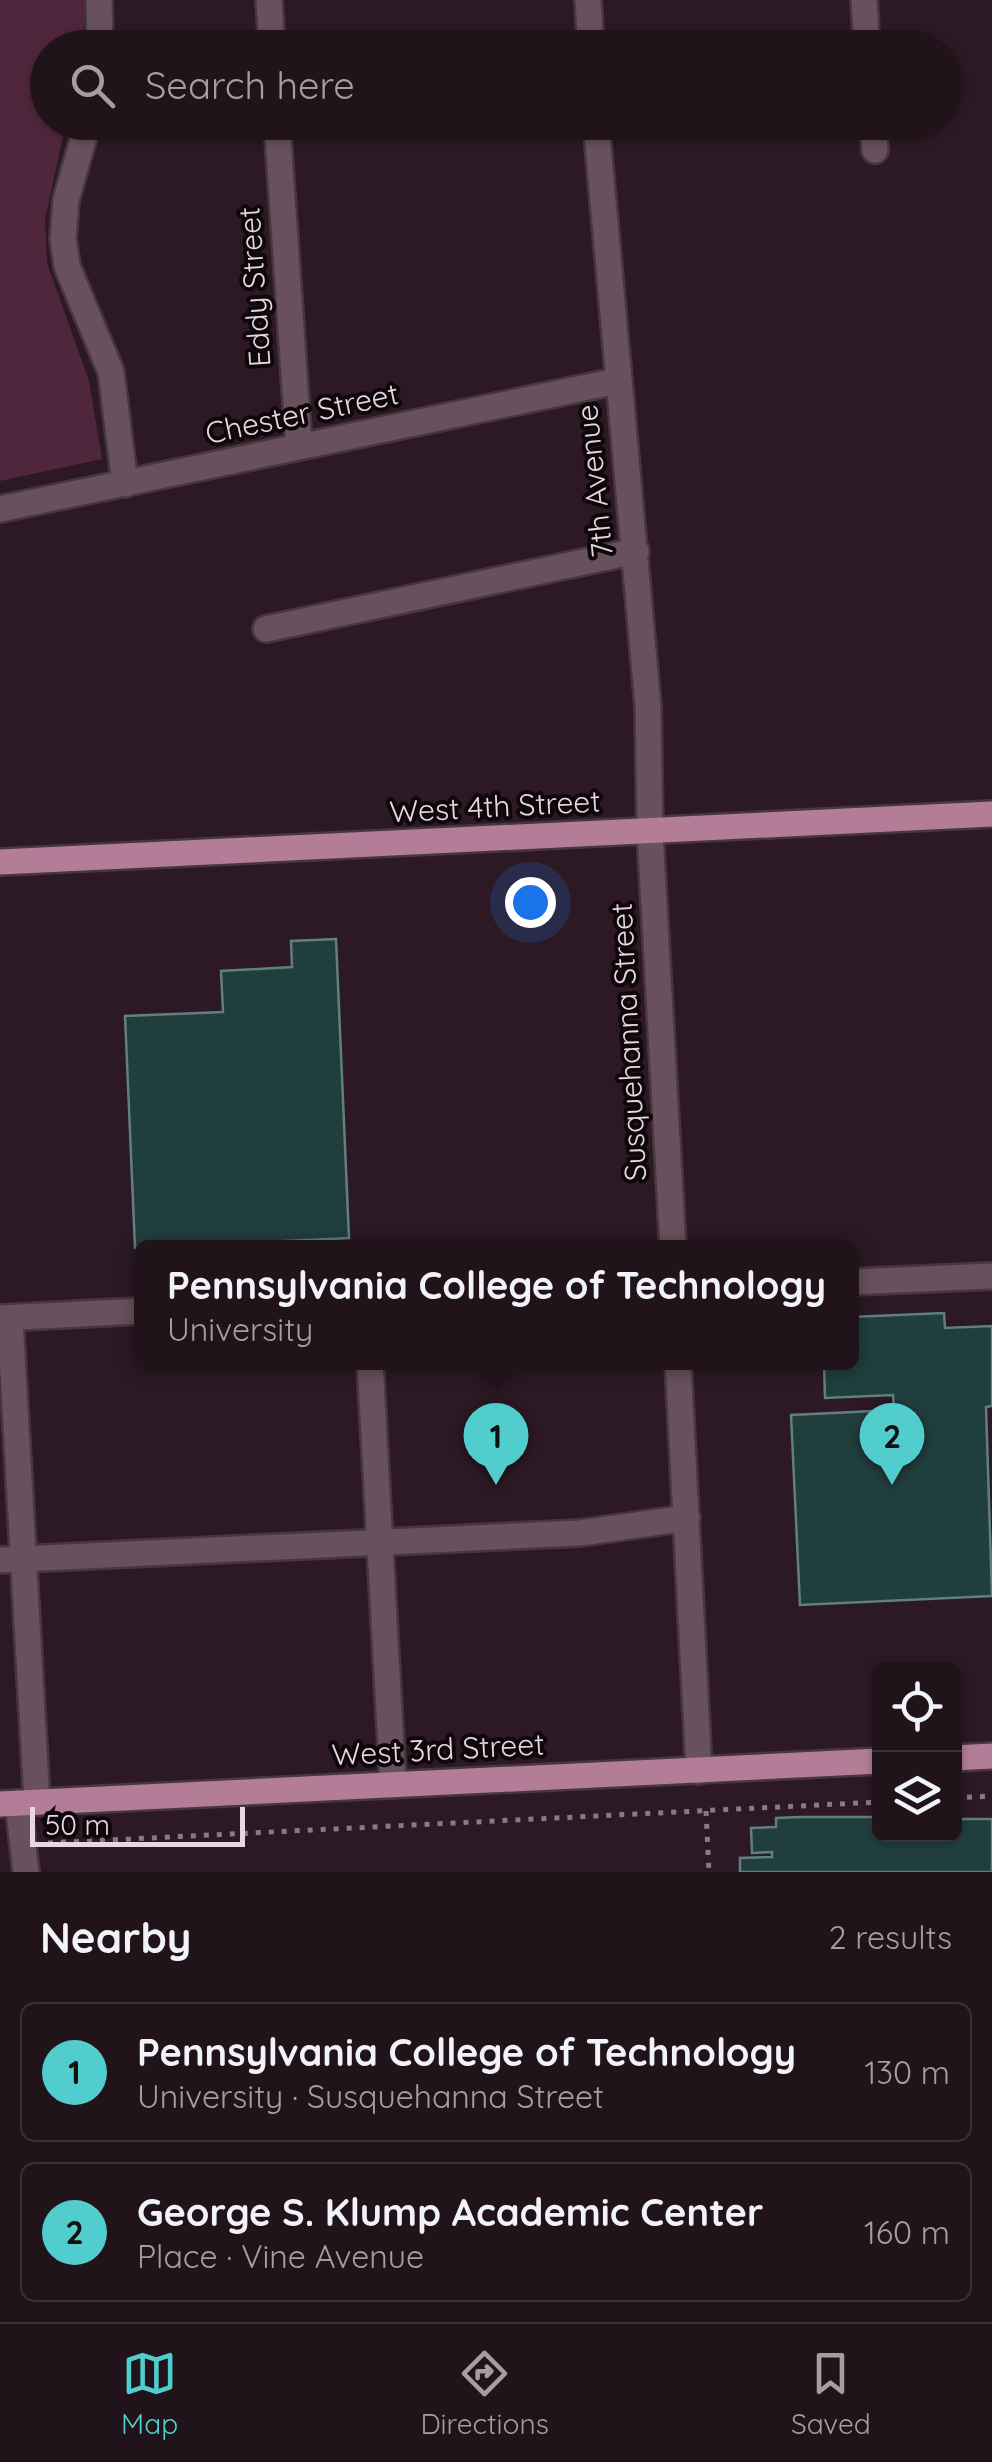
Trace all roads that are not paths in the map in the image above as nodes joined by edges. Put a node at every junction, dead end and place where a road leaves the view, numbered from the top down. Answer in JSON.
{"nodes":[{"id":1,"x":99,"y":0,"type":"edge"},
{"id":2,"x":269,"y":0,"type":"edge"},
{"id":3,"x":588,"y":0,"type":"edge"},
{"id":4,"x":864,"y":0,"type":"edge"},
{"id":5,"x":100,"y":30,"type":"edge"},
{"id":6,"x":271,"y":30,"type":"edge"},
{"id":7,"x":590,"y":30,"type":"edge"},
{"id":8,"x":866,"y":30,"type":"edge"},
{"id":9,"x":83,"y":140,"type":"edge"},
{"id":10,"x":278,"y":140,"type":"edge"},
{"id":11,"x":597,"y":140,"type":"edge"},
{"id":12,"x":873,"y":140,"type":"edge"},
{"id":13,"x":874,"y":150,"type":"dead end"},
{"id":14,"x":616,"y":380,"type":"junction"},
{"id":15,"x":300,"y":447,"type":"junction"},
{"id":16,"x":125,"y":484,"type":"junction"},
{"id":17,"x":0,"y":509,"type":"edge"},
{"id":18,"x":636,"y":551,"type":"junction"},
{"id":19,"x":266,"y":629,"type":"dead end"},
{"id":20,"x":992,"y":814,"type":"edge"},
{"id":21,"x":650,"y":832,"type":"junction"},
{"id":22,"x":0,"y":862,"type":"edge"},
{"id":23,"x":672,"y":1240,"type":"edge"},
{"id":24,"x":992,"y":1276,"type":"edge"},
{"id":25,"x":859,"y":1282,"type":"edge"},
{"id":26,"x":134,"y":1311,"type":"edge"},
{"id":27,"x":5,"y":1318,"type":"edge"},
{"id":28,"x":370,"y":1370,"type":"edge"},
{"id":29,"x":678,"y":1370,"type":"edge"},
{"id":30,"x":687,"y":1518,"type":"junction"},
{"id":31,"x":380,"y":1544,"type":"junction"},
{"id":32,"x":13,"y":1560,"type":"edge"},
{"id":33,"x":992,"y":1756,"type":"edge"},
{"id":34,"x":962,"y":1758,"type":"edge"},
{"id":35,"x":872,"y":1762,"type":"edge"},
{"id":36,"x":699,"y":1771,"type":"junction"},
{"id":37,"x":392,"y":1785,"type":"junction"},
{"id":38,"x":18,"y":1803,"type":"edge"},
{"id":39,"x":26,"y":1872,"type":"edge"}],
"edges":[{"from":1,"to":5,"type":"street"},
{"from":2,"to":6,"type":"street"},
{"from":3,"to":7,"type":"street"},
{"from":4,"to":8,"type":"street"},
{"from":9,"to":16,"type":"street"},
{"from":10,"to":15,"type":"street","name":"Eddy Street"},
{"from":11,"to":14,"type":"street","name":"7th Avenue"},
{"from":12,"to":13,"type":"street"},
{"from":14,"to":15,"type":"street","name":"Chester Street"},
{"from":14,"to":18,"type":"street","name":"7th Avenue"},
{"from":15,"to":16,"type":"street","name":"Chester Street"},
{"from":16,"to":17,"type":"street","name":"Chester Street"},
{"from":18,"to":19,"type":"street"},
{"from":18,"to":21,"type":"street","name":"7th Avenue"},
{"from":20,"to":21,"type":"main road","name":"West 4th Street"},
{"from":21,"to":22,"type":"main road","name":"West 4th Street"},
{"from":21,"to":23,"type":"street","name":"Susquehanna Street"},
{"from":24,"to":25,"type":"street"},
{"from":26,"to":27,"type":"street"},
{"from":27,"to":32,"type":"street"},
{"from":28,"to":31,"type":"street"},
{"from":29,"to":30,"type":"street"},
{"from":30,"to":31,"type":"street"},
{"from":30,"to":36,"type":"street"},
{"from":31,"to":32,"type":"street"},
{"from":31,"to":37,"type":"street"},
{"from":32,"to":38,"type":"street"},
{"from":33,"to":34,"type":"main road"},
{"from":35,"to":36,"type":"main road","name":"West 3rd Street"},
{"from":36,"to":37,"type":"main road","name":"West 3rd Street"},
{"from":37,"to":38,"type":"main road","name":"West 3rd Street"},
{"from":38,"to":39,"type":"street"}]}
